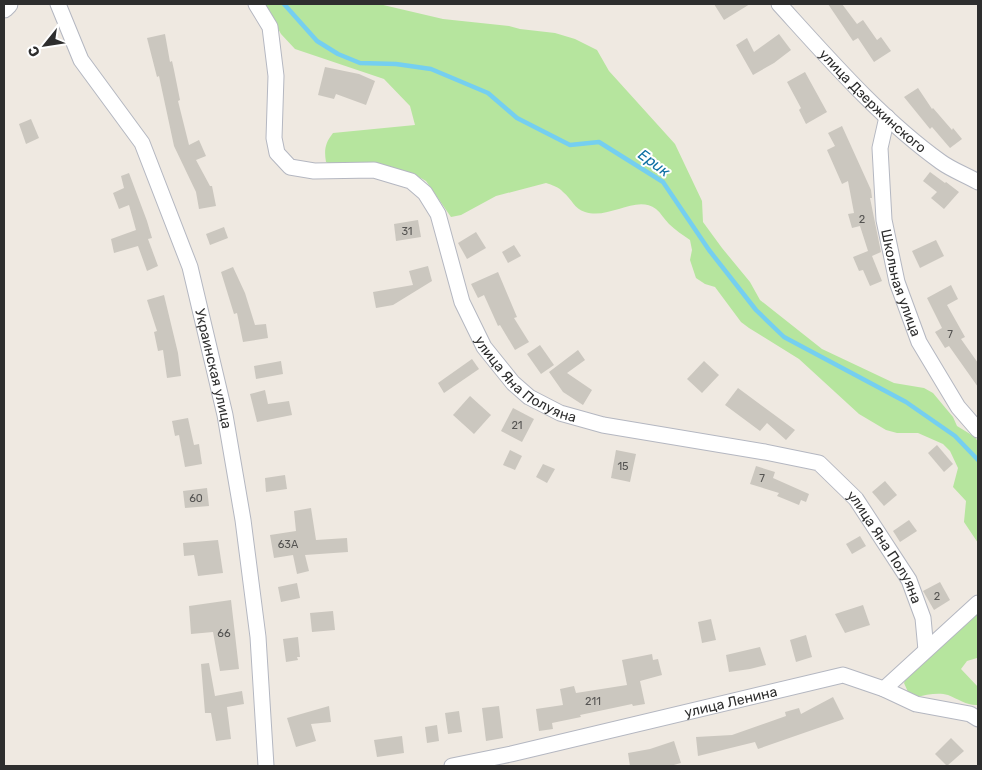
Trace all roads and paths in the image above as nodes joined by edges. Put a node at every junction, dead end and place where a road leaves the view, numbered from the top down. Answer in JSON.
{"nodes":[{"id":1,"x":8,"y":4,"type":"edge"},
{"id":2,"x":58,"y":4,"type":"edge"},
{"id":3,"x":256,"y":4,"type":"edge"},
{"id":4,"x":779,"y":4,"type":"edge"},
{"id":5,"x":4,"y":8,"type":"edge"},
{"id":6,"x":887,"y":117,"type":"junction"},
{"id":7,"x":978,"y":182,"type":"edge"},
{"id":8,"x":978,"y":430,"type":"edge"},
{"id":9,"x":978,"y":603,"type":"edge"},
{"id":10,"x":926,"y":650,"type":"junction"},
{"id":11,"x":884,"y":690,"type":"junction"},
{"id":12,"x":978,"y":719,"type":"edge"},
{"id":13,"x":266,"y":766,"type":"edge"},
{"id":14,"x":452,"y":766,"type":"edge"}],
"edges":[{"from":1,"to":5,"type":"street"},
{"from":2,"to":13,"type":"street","name":"Украинская улица"},
{"from":3,"to":10,"type":"street","name":"улица Яна Полуяна"},
{"from":4,"to":6,"type":"street","name":"улица Дзержинского"},
{"from":6,"to":7,"type":"street","name":"улица Дзержинского"},
{"from":6,"to":8,"type":"street","name":"Школьная улица"},
{"from":9,"to":10,"type":"street"},
{"from":10,"to":11,"type":"street"},
{"from":11,"to":12,"type":"street","name":"улица Ленина"},
{"from":11,"to":14,"type":"street","name":"улица Ленина"}]}
